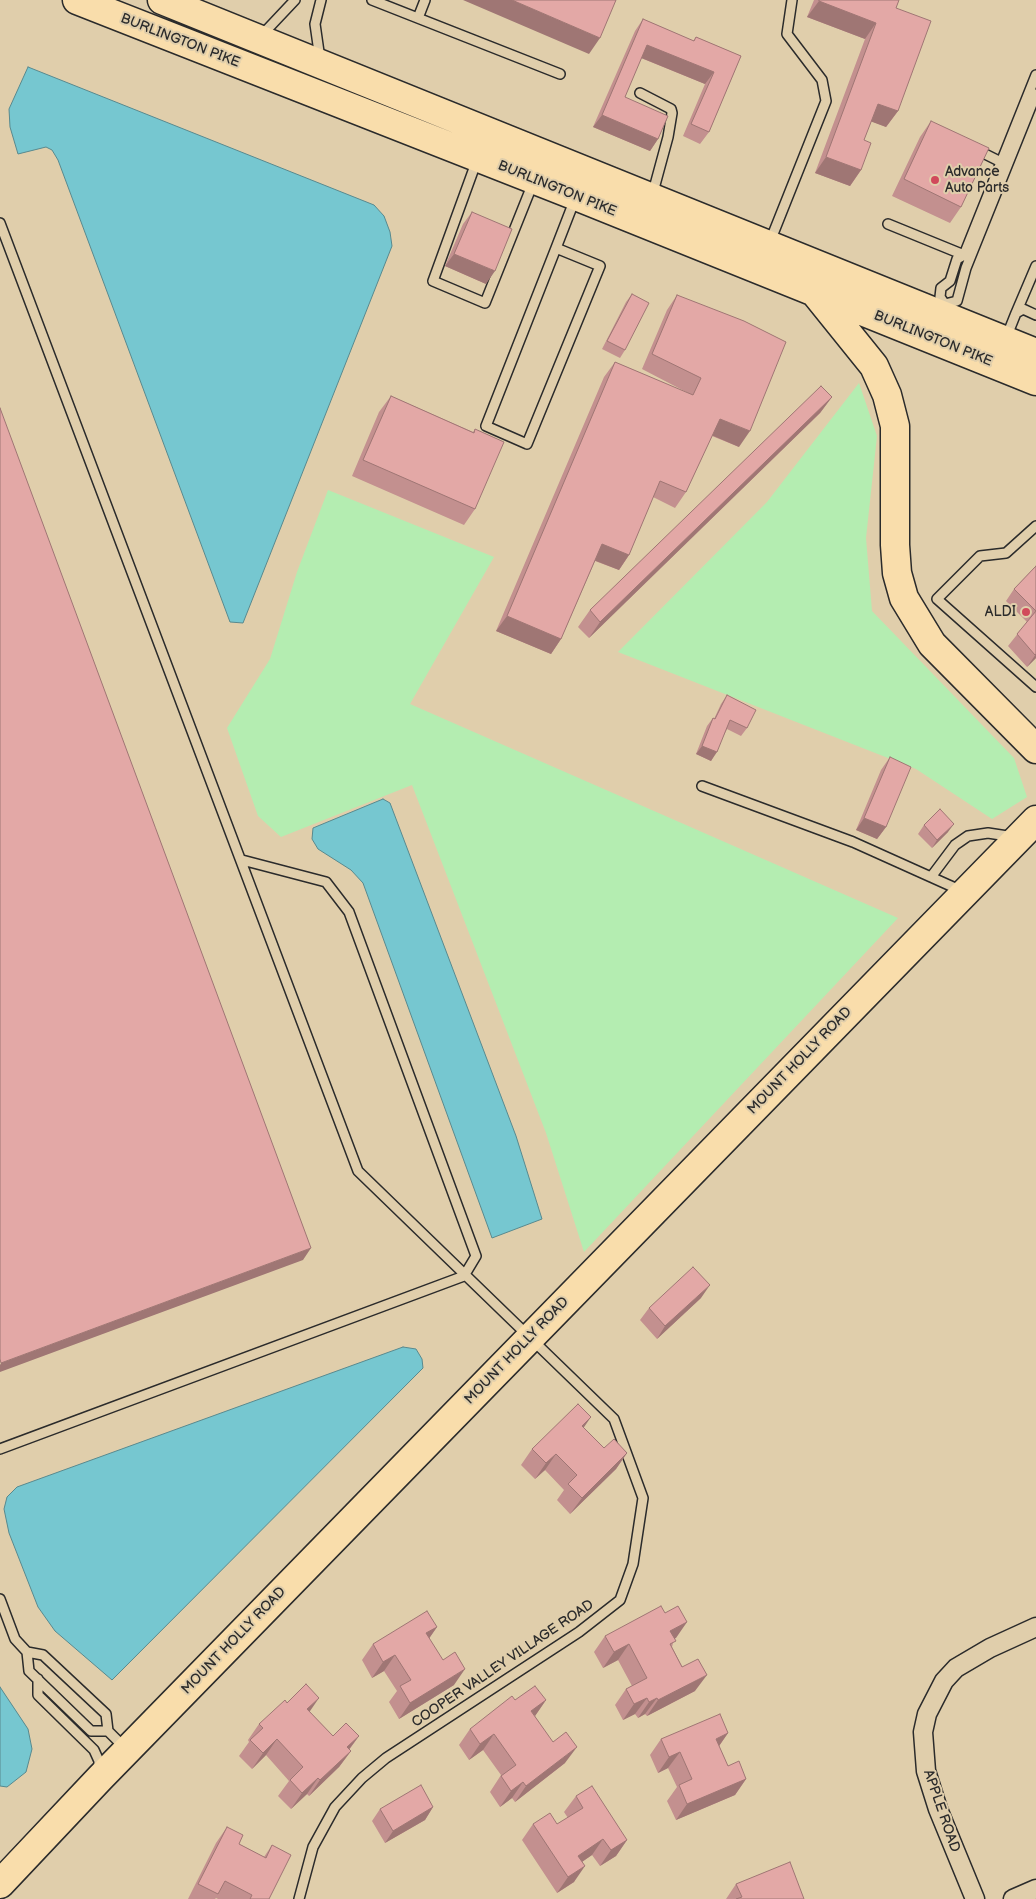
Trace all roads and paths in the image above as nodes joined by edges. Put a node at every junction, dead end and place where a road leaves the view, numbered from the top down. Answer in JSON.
{"nodes":[{"id":1,"x":77,"y":0,"type":"edge"},
{"id":2,"x":162,"y":0,"type":"edge"},
{"id":3,"x":295,"y":0,"type":"edge"},
{"id":4,"x":321,"y":0,"type":"edge"},
{"id":5,"x":372,"y":0,"type":"edge"},
{"id":6,"x":425,"y":0,"type":"edge"},
{"id":7,"x":792,"y":0,"type":"edge"},
{"id":8,"x":418,"y":18,"type":"junction"},
{"id":9,"x":259,"y":39,"type":"junction"},
{"id":10,"x":321,"y":65,"type":"junction"},
{"id":11,"x":560,"y":74,"type":"dead end"},
{"id":12,"x":1036,"y":75,"type":"edge"},
{"id":13,"x":640,"y":93,"type":"dead end"},
{"id":14,"x":1036,"y":94,"type":"edge"},
{"id":15,"x":966,"y":146,"type":"edge"},
{"id":16,"x":478,"y":158,"type":"junction"},
{"id":17,"x":1002,"y":162,"type":"junction"},
{"id":18,"x":535,"y":180,"type":"junction"},
{"id":19,"x":576,"y":196,"type":"junction"},
{"id":20,"x":652,"y":198,"type":"junction"},
{"id":21,"x":0,"y":223,"type":"edge"},
{"id":22,"x":888,"y":224,"type":"dead end"},
{"id":23,"x":768,"y":246,"type":"junction"},
{"id":24,"x":556,"y":248,"type":"junction"},
{"id":25,"x":964,"y":255,"type":"junction"},
{"id":26,"x":1036,"y":266,"type":"edge"},
{"id":27,"x":813,"y":291,"type":"junction"},
{"id":28,"x":943,"y":309,"type":"junction"},
{"id":29,"x":1016,"y":313,"type":"junction"},
{"id":30,"x":1036,"y":316,"type":"edge"},
{"id":31,"x":1005,"y":341,"type":"junction"},
{"id":32,"x":1036,"y":353,"type":"edge"},
{"id":33,"x":1036,"y":381,"type":"edge"},
{"id":34,"x":1036,"y":526,"type":"edge"},
{"id":35,"x":1036,"y":687,"type":"edge"},
{"id":36,"x":1036,"y":749,"type":"edge"},
{"id":37,"x":702,"y":786,"type":"dead end"},
{"id":38,"x":1027,"y":829,"type":"edge"},
{"id":39,"x":242,"y":860,"type":"junction"},
{"id":40,"x":931,"y":877,"type":"junction"},
{"id":41,"x":965,"y":892,"type":"junction"},
{"id":42,"x":464,"y":1276,"type":"junction"},
{"id":43,"x":530,"y":1337,"type":"junction"},
{"id":44,"x":0,"y":1449,"type":"edge"},
{"id":45,"x":0,"y":1599,"type":"edge"},
{"id":46,"x":1036,"y":1627,"type":"edge"},
{"id":47,"x":27,"y":1652,"type":"junction"},
{"id":48,"x":38,"y":1679,"type":"junction"},
{"id":49,"x":118,"y":1741,"type":"junction"},
{"id":50,"x":100,"y":1778,"type":"junction"},
{"id":51,"x":0,"y":1884,"type":"edge"},
{"id":52,"x":1036,"y":1889,"type":"edge"},
{"id":53,"x":299,"y":1899,"type":"edge"},
{"id":54,"x":975,"y":1899,"type":"edge"},
{"id":55,"x":1013,"y":1899,"type":"edge"}],
"edges":[{"from":1,"to":16,"type":"main road","name":"BURLINGTON PIKE"},
{"from":2,"to":9,"type":"main road","name":"BURLINGTON PIKE"},
{"from":3,"to":9,"type":"lane"},
{"from":4,"to":10,"type":"lane"},
{"from":5,"to":8,"type":"lane"},
{"from":6,"to":8,"type":"lane"},
{"from":7,"to":23,"type":"lane"},
{"from":8,"to":11,"type":"lane"},
{"from":9,"to":10,"type":"main road","name":"BURLINGTON PIKE"},
{"from":10,"to":20,"type":"main road","name":"BURLINGTON PIKE"},
{"from":12,"to":17,"type":"lane"},
{"from":13,"to":20,"type":"lane"},
{"from":14,"to":28,"type":"lane"},
{"from":15,"to":17,"type":"lane"},
{"from":16,"to":18,"type":"main road","name":"BURLINGTON PIKE"},
{"from":16,"to":18,"type":"lane"},
{"from":17,"to":25,"type":"lane"},
{"from":18,"to":19,"type":"main road","name":"BURLINGTON PIKE"},
{"from":19,"to":24,"type":"lane"},
{"from":19,"to":27,"type":"main road","name":"BURLINGTON PIKE"},
{"from":20,"to":23,"type":"main road","name":"BURLINGTON PIKE"},
{"from":21,"to":39,"type":"lane","name":"COOPER VALLEY VILLAGE ROAD"},
{"from":22,"to":25,"type":"lane"},
{"from":23,"to":28,"type":"main road","name":"BURLINGTON PIKE"},
{"from":24,"to":24,"type":"lane"},
{"from":25,"to":28,"type":"lane"},
{"from":26,"to":29,"type":"lane"},
{"from":27,"to":33,"type":"main road","name":"BURLINGTON PIKE"},
{"from":27,"to":36,"type":"main road"},
{"from":28,"to":31,"type":"main road","name":"BURLINGTON PIKE"},
{"from":29,"to":30,"type":"lane"},
{"from":29,"to":31,"type":"lane"},
{"from":31,"to":32,"type":"main road","name":"BURLINGTON PIKE"},
{"from":34,"to":35,"type":"lane"},
{"from":37,"to":40,"type":"lane"},
{"from":38,"to":40,"type":"lane"},
{"from":38,"to":41,"type":"main road","name":"MOUNT HOLLY ROAD"},
{"from":39,"to":42,"type":"lane","name":"COOPER VALLEY VILLAGE ROAD"},
{"from":39,"to":42,"type":"lane"},
{"from":40,"to":41,"type":"lane"},
{"from":41,"to":43,"type":"main road","name":"MOUNT HOLLY ROAD"},
{"from":42,"to":43,"type":"lane","name":"COOPER VALLEY VILLAGE ROAD"},
{"from":42,"to":44,"type":"lane"},
{"from":43,"to":49,"type":"main road","name":"MOUNT HOLLY ROAD"},
{"from":43,"to":53,"type":"lane","name":"COOPER VALLEY VILLAGE ROAD"},
{"from":45,"to":47,"type":"lane"},
{"from":46,"to":54,"type":"street","name":"APPLE ROAD"},
{"from":47,"to":48,"type":"lane"},
{"from":47,"to":49,"type":"lane"},
{"from":48,"to":49,"type":"lane"},
{"from":48,"to":50,"type":"lane"},
{"from":49,"to":50,"type":"main road","name":"MOUNT HOLLY ROAD"},
{"from":50,"to":51,"type":"main road","name":"MOUNT HOLLY ROAD"},
{"from":52,"to":55,"type":"street"}]}
